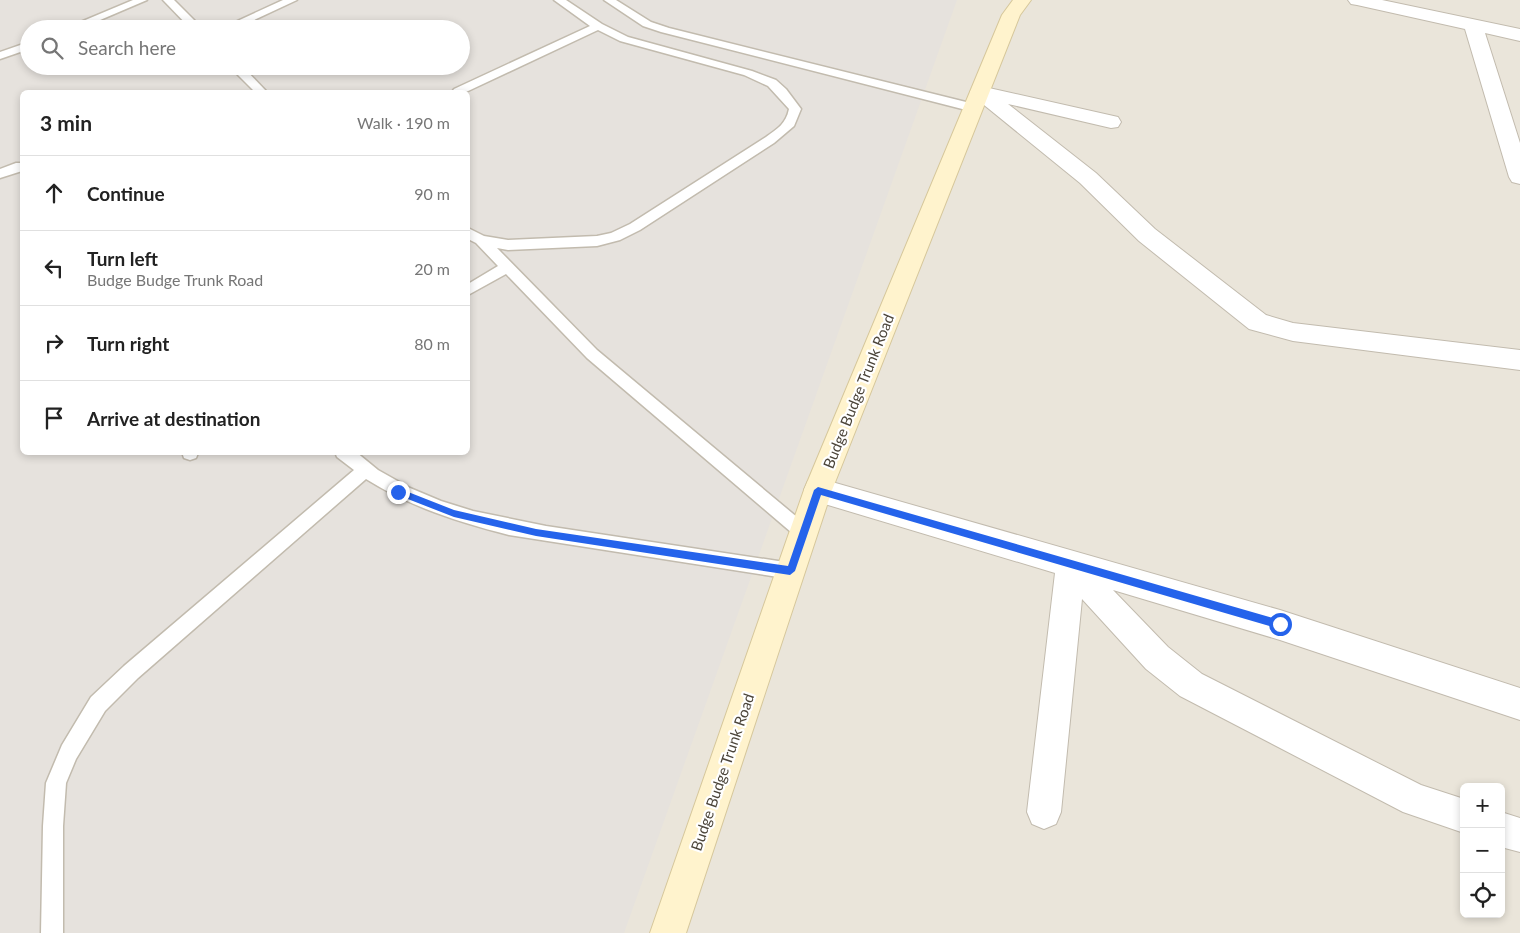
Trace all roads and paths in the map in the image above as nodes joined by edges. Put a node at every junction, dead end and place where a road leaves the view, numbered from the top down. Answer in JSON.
{"nodes":[{"id":1,"x":142,"y":0,"type":"edge"},
{"id":2,"x":168,"y":0,"type":"edge"},
{"id":3,"x":292,"y":0,"type":"edge"},
{"id":4,"x":559,"y":0,"type":"edge"},
{"id":5,"x":610,"y":0,"type":"edge"},
{"id":6,"x":1022,"y":0,"type":"edge"},
{"id":7,"x":1357,"y":0,"type":"edge"},
{"id":8,"x":92,"y":20,"type":"edge"},
{"id":9,"x":189,"y":20,"type":"edge"},
{"id":10,"x":246,"y":20,"type":"edge"},
{"id":11,"x":1473,"y":25,"type":"junction"},
{"id":12,"x":598,"y":26,"type":"junction"},
{"id":13,"x":1520,"y":35,"type":"edge"},
{"id":14,"x":20,"y":48,"type":"edge"},
{"id":15,"x":0,"y":56,"type":"edge"},
{"id":16,"x":244,"y":75,"type":"edge"},
{"id":17,"x":259,"y":90,"type":"edge"},
{"id":18,"x":462,"y":90,"type":"edge"},
{"id":19,"x":977,"y":100,"type":"junction"},
{"id":20,"x":1110,"y":122,"type":"dead end"},
{"id":21,"x":20,"y":168,"type":"edge"},
{"id":22,"x":0,"y":174,"type":"edge"},
{"id":23,"x":1520,"y":177,"type":"edge"},
{"id":24,"x":474,"y":237,"type":"edge"},
{"id":25,"x":507,"y":267,"type":"junction"},
{"id":26,"x":470,"y":289,"type":"edge"},
{"id":27,"x":1520,"y":360,"type":"edge"},
{"id":28,"x":347,"y":455,"type":"edge"},
{"id":29,"x":364,"y":471,"type":"junction"},
{"id":30,"x":818,"y":490,"type":"junction"},
{"id":31,"x":804,"y":533,"type":"junction"},
{"id":32,"x":1071,"y":564,"type":"junction"},
{"id":33,"x":790,"y":571,"type":"junction"},
{"id":34,"x":1520,"y":704,"type":"edge"},
{"id":35,"x":1044,"y":812,"type":"dead end"},
{"id":36,"x":1460,"y":815,"type":"edge"},
{"id":37,"x":1505,"y":830,"type":"edge"},
{"id":38,"x":1520,"y":835,"type":"edge"},
{"id":39,"x":52,"y":933,"type":"edge"},
{"id":40,"x":668,"y":933,"type":"edge"}],
"edges":[{"from":1,"to":8,"type":"lane"},
{"from":2,"to":9,"type":"lane"},
{"from":3,"to":10,"type":"lane"},
{"from":4,"to":12,"type":"lane"},
{"from":5,"to":19,"type":"lane"},
{"from":6,"to":19,"type":"main road","name":"Budge Budge Trunk Road"},
{"from":7,"to":11,"type":"street"},
{"from":11,"to":13,"type":"street"},
{"from":11,"to":23,"type":"street"},
{"from":12,"to":18,"type":"lane"},
{"from":12,"to":24,"type":"lane"},
{"from":14,"to":15,"type":"lane"},
{"from":16,"to":17,"type":"lane"},
{"from":19,"to":20,"type":"street"},
{"from":19,"to":27,"type":"street"},
{"from":19,"to":30,"type":"main road","name":"Budge Budge Trunk Road"},
{"from":21,"to":22,"type":"lane"},
{"from":24,"to":25,"type":"lane"},
{"from":25,"to":26,"type":"lane"},
{"from":25,"to":31,"type":"lane"},
{"from":28,"to":29,"type":"lane"},
{"from":29,"to":33,"type":"lane"},
{"from":29,"to":39,"type":"lane"},
{"from":30,"to":31,"type":"main road","name":"Budge Budge Trunk Road"},
{"from":30,"to":32,"type":"street"},
{"from":31,"to":33,"type":"main road","name":"Budge Budge Trunk Road"},
{"from":32,"to":34,"type":"street"},
{"from":32,"to":35,"type":"street"},
{"from":32,"to":36,"type":"street"},
{"from":33,"to":40,"type":"main road","name":"Budge Budge Trunk Road"},
{"from":37,"to":38,"type":"street"}]}
